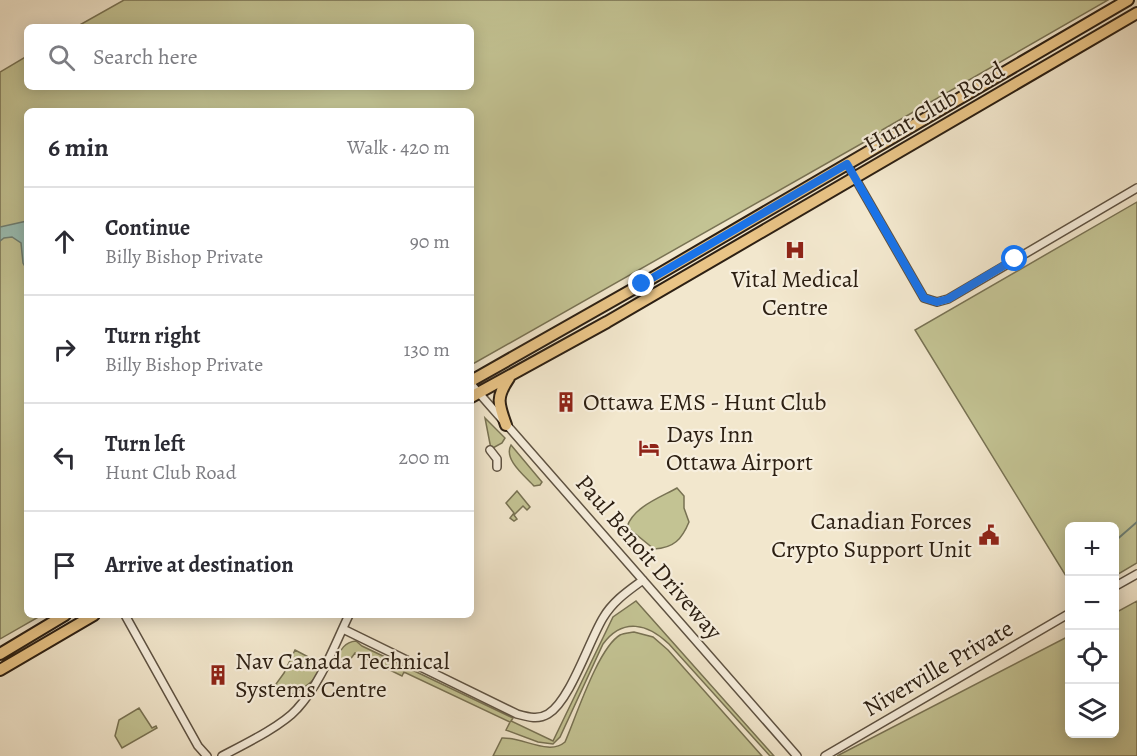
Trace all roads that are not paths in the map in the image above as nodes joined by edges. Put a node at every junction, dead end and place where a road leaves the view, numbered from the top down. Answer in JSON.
{"nodes":[{"id":1,"x":1128,"y":0,"type":"edge"},
{"id":2,"x":1137,"y":13,"type":"edge"},
{"id":3,"x":847,"y":164,"type":"junction"},
{"id":4,"x":855,"y":177,"type":"junction"},
{"id":5,"x":1137,"y":188,"type":"edge"},
{"id":6,"x":510,"y":376,"type":"junction"},
{"id":7,"x":474,"y":388,"type":"edge"},
{"id":8,"x":474,"y":389,"type":"edge"},
{"id":9,"x":474,"y":390,"type":"edge"},
{"id":10,"x":506,"y":425,"type":"junction"},
{"id":11,"x":494,"y":452,"type":"dead end"},
{"id":12,"x":497,"y":466,"type":"dead end"},
{"id":13,"x":1137,"y":574,"type":"edge"},
{"id":14,"x":643,"y":580,"type":"junction"},
{"id":15,"x":1119,"y":584,"type":"edge"},
{"id":16,"x":1065,"y":616,"type":"edge"},
{"id":17,"x":60,"y":618,"type":"edge"},
{"id":18,"x":89,"y":618,"type":"edge"},
{"id":19,"x":127,"y":618,"type":"edge"},
{"id":20,"x":348,"y":618,"type":"edge"},
{"id":21,"x":343,"y":629,"type":"junction"},
{"id":22,"x":0,"y":654,"type":"edge"},
{"id":23,"x":0,"y":670,"type":"edge"},
{"id":24,"x":207,"y":756,"type":"edge"},
{"id":25,"x":222,"y":756,"type":"edge"},
{"id":26,"x":797,"y":756,"type":"edge"},
{"id":27,"x":825,"y":756,"type":"edge"}],
"edges":[{"from":1,"to":3,"type":"main road","name":"Hunt Club Road"},
{"from":2,"to":4,"type":"main road","name":"Hunt Club Road"},
{"from":3,"to":4,"type":"street"},
{"from":3,"to":7,"type":"main road","name":"Hunt Club Road"},
{"from":4,"to":5,"type":"street"},
{"from":4,"to":6,"type":"main road","name":"Hunt Club Road"},
{"from":6,"to":8,"type":"main road","name":"Hunt Club Road"},
{"from":6,"to":10,"type":"main road"},
{"from":9,"to":10,"type":"street","name":"Paul Benoit Driveway"},
{"from":10,"to":14,"type":"street","name":"Paul Benoit Driveway"},
{"from":11,"to":12,"type":"street"},
{"from":13,"to":15,"type":"street"},
{"from":14,"to":21,"type":"street"},
{"from":14,"to":26,"type":"street","name":"Paul Benoit Driveway"},
{"from":16,"to":27,"type":"street","name":"Niverville Private"},
{"from":17,"to":22,"type":"main road"},
{"from":18,"to":23,"type":"main road"},
{"from":19,"to":24,"type":"street"},
{"from":20,"to":21,"type":"street"},
{"from":21,"to":25,"type":"street"}]}
